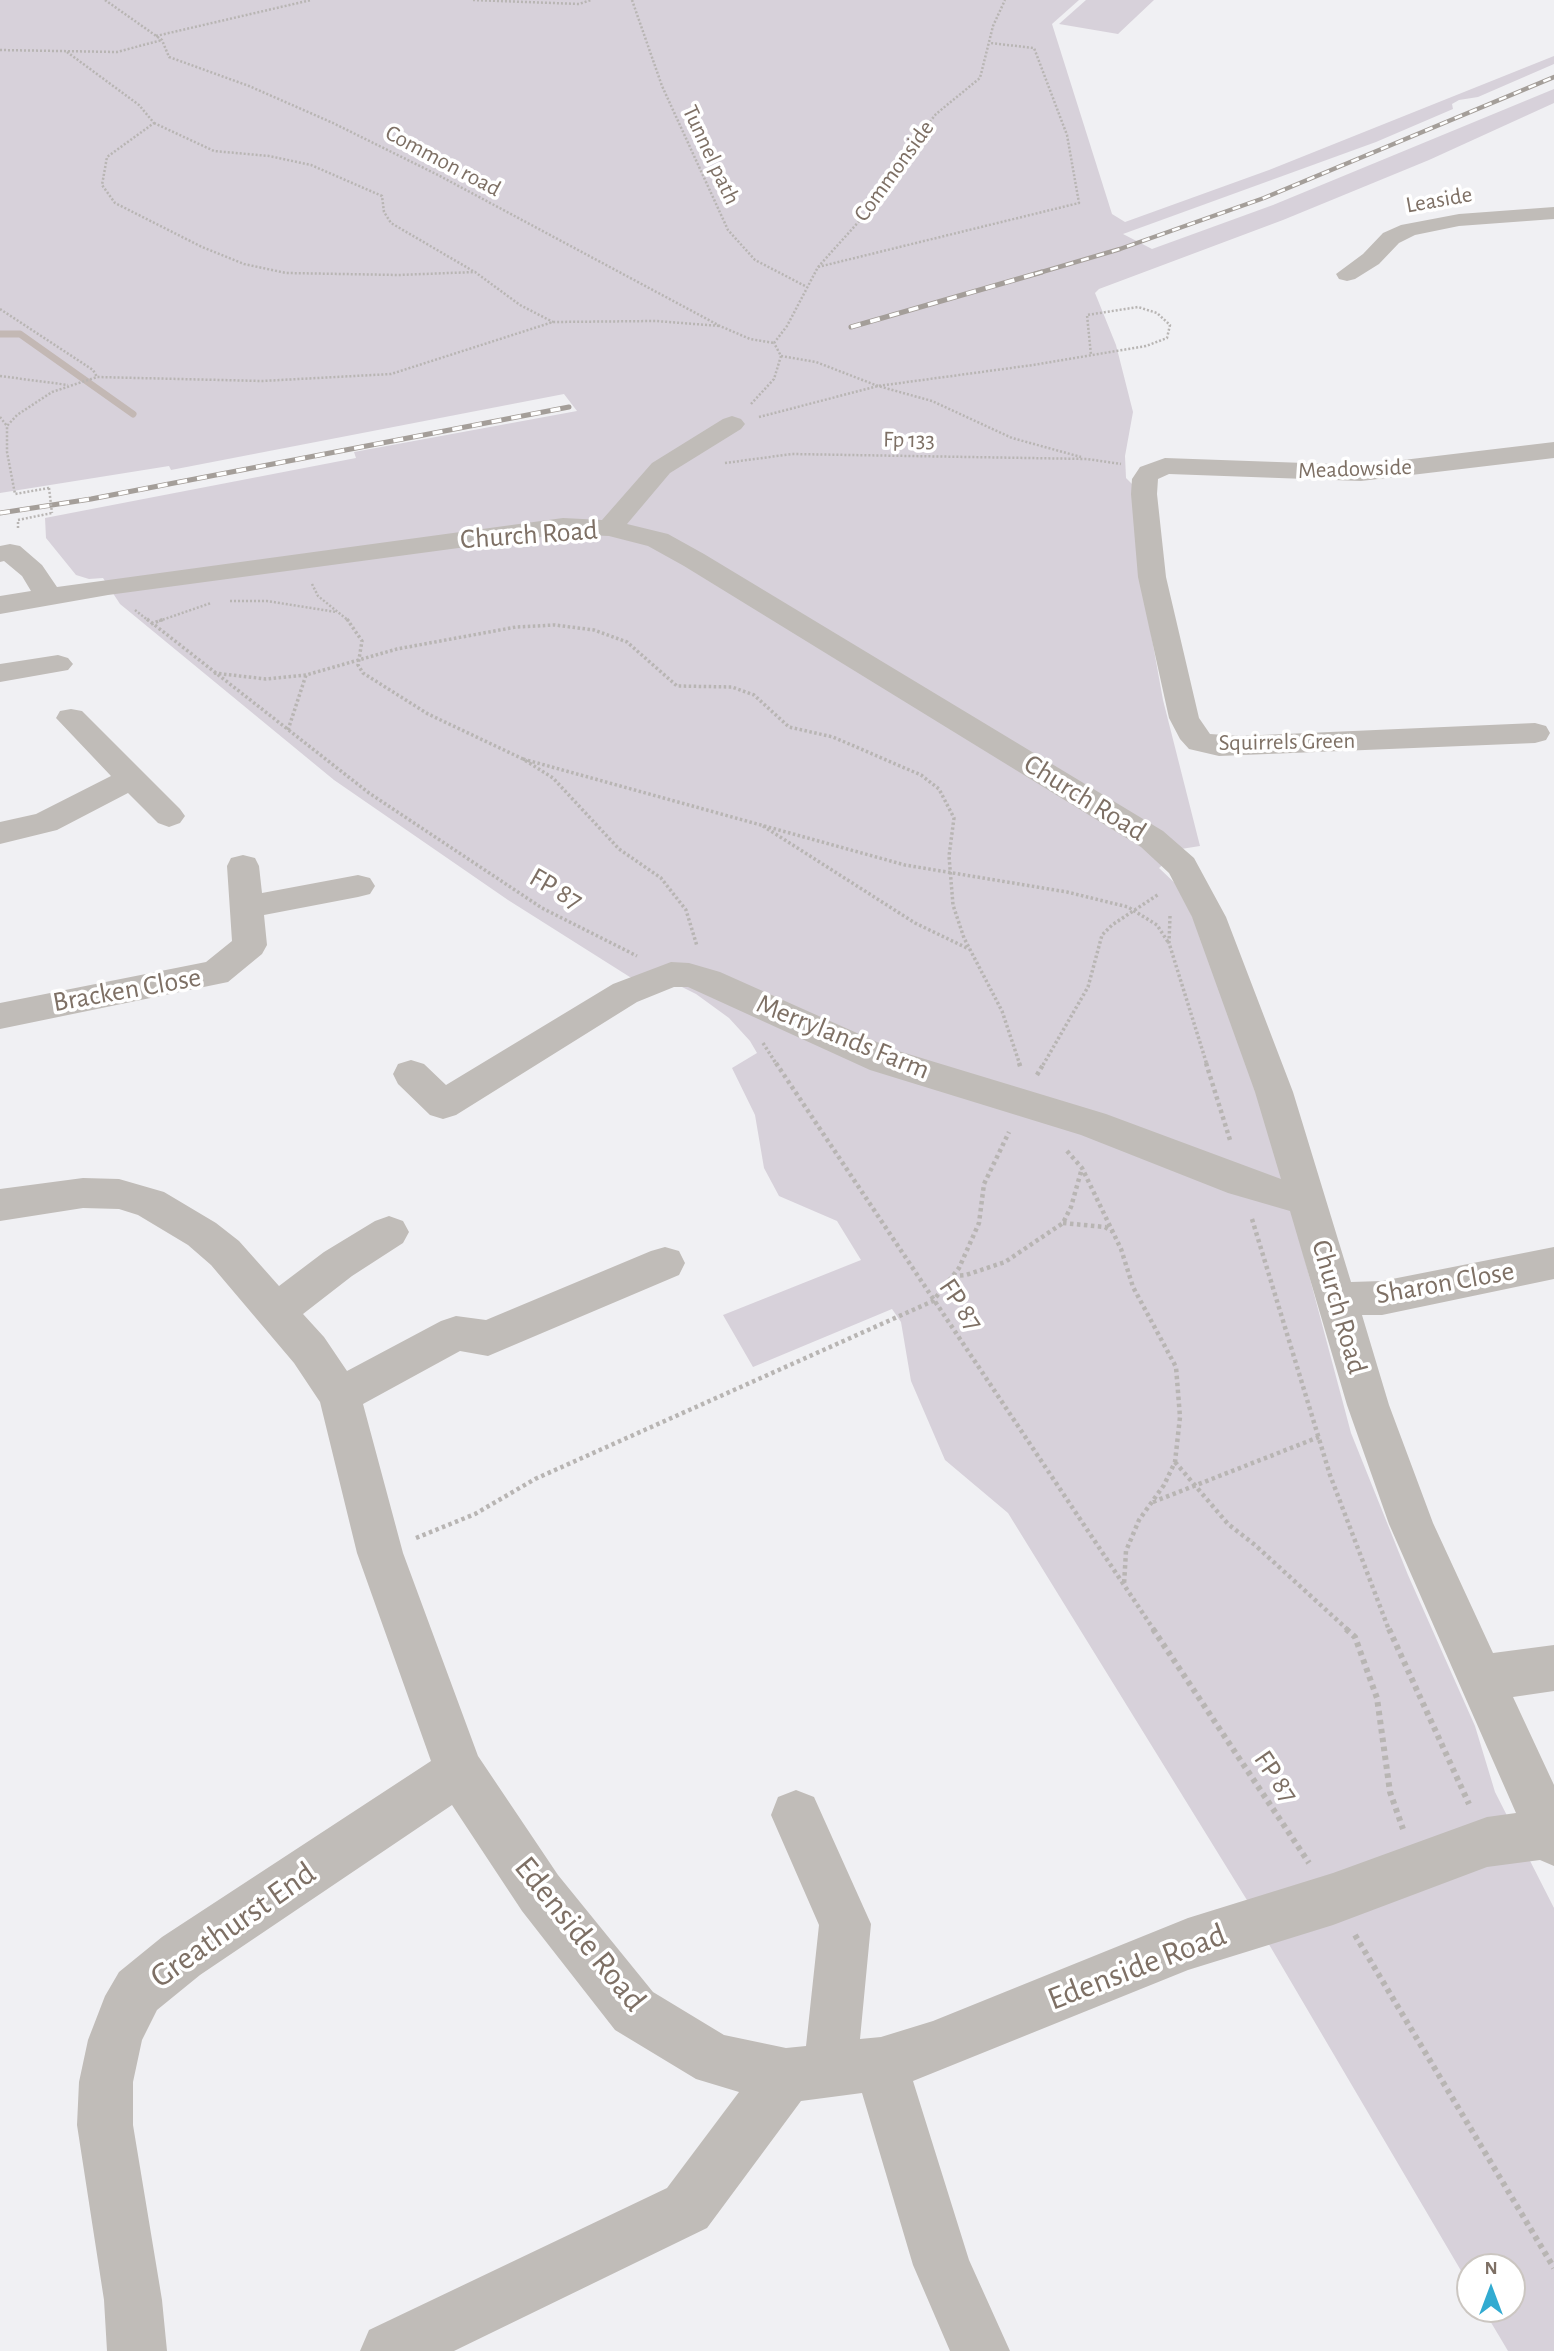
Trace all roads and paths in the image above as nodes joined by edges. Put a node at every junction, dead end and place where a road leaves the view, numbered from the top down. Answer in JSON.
{"nodes":[{"id":1,"x":105,"y":0,"type":"edge"},
{"id":2,"x":311,"y":0,"type":"edge"},
{"id":3,"x":473,"y":0,"type":"edge"},
{"id":4,"x":591,"y":0,"type":"edge"},
{"id":5,"x":632,"y":0,"type":"edge"},
{"id":6,"x":1005,"y":0,"type":"edge"},
{"id":7,"x":156,"y":36,"type":"junction"},
{"id":8,"x":162,"y":40,"type":"junction"},
{"id":9,"x":990,"y":43,"type":"junction"},
{"id":10,"x":0,"y":50,"type":"edge"},
{"id":11,"x":67,"y":52,"type":"junction"},
{"id":12,"x":153,"y":123,"type":"junction"},
{"id":13,"x":1554,"y":213,"type":"edge"},
{"id":14,"x":818,"y":267,"type":"junction"},
{"id":15,"x":475,"y":272,"type":"junction"},
{"id":16,"x":1347,"y":274,"type":"dead end"},
{"id":17,"x":807,"y":287,"type":"junction"},
{"id":18,"x":0,"y":309,"type":"edge"},
{"id":19,"x":553,"y":322,"type":"junction"},
{"id":20,"x":720,"y":326,"type":"junction"},
{"id":21,"x":774,"y":343,"type":"junction"},
{"id":22,"x":1091,"y":355,"type":"junction"},
{"id":23,"x":781,"y":356,"type":"junction"},
{"id":24,"x":0,"y":376,"type":"edge"},
{"id":25,"x":97,"y":377,"type":"junction"},
{"id":26,"x":72,"y":386,"type":"junction"},
{"id":27,"x":878,"y":386,"type":"junction"},
{"id":28,"x":0,"y":417,"type":"edge"},
{"id":29,"x":732,"y":424,"type":"junction"},
{"id":30,"x":7,"y":426,"type":"junction"},
{"id":31,"x":1554,"y":450,"type":"edge"},
{"id":32,"x":1087,"y":459,"type":"junction"},
{"id":33,"x":661,"y":468,"type":"junction"},
{"id":34,"x":1156,"y":468,"type":"junction"},
{"id":35,"x":28,"y":517,"type":"dead end"},
{"id":36,"x":609,"y":528,"type":"junction"},
{"id":37,"x":0,"y":554,"type":"edge"},
{"id":38,"x":309,"y":560,"type":"junction"},
{"id":39,"x":33,"y":571,"type":"junction"},
{"id":40,"x":0,"y":575,"type":"edge"},
{"id":41,"x":108,"y":587,"type":"junction"},
{"id":42,"x":50,"y":598,"type":"junction"},
{"id":43,"x":0,"y":605,"type":"edge"},
{"id":44,"x":337,"y":612,"type":"junction"},
{"id":45,"x":151,"y":624,"type":"junction"},
{"id":46,"x":360,"y":658,"type":"junction"},
{"id":47,"x":58,"y":664,"type":"dead end"},
{"id":48,"x":0,"y":673,"type":"edge"},
{"id":49,"x":212,"y":673,"type":"junction"},
{"id":50,"x":306,"y":675,"type":"junction"},
{"id":51,"x":71,"y":718,"type":"dead end"},
{"id":52,"x":288,"y":730,"type":"junction"},
{"id":53,"x":1535,"y":733,"type":"dead end"},
{"id":54,"x":523,"y":759,"type":"junction"},
{"id":55,"x":130,"y":779,"type":"junction"},
{"id":56,"x":169,"y":816,"type":"dead end"},
{"id":57,"x":758,"y":823,"type":"junction"},
{"id":58,"x":0,"y":833,"type":"edge"},
{"id":59,"x":243,"y":866,"type":"dead end"},
{"id":60,"x":949,"y":871,"type":"junction"},
{"id":61,"x":1178,"y":876,"type":"junction"},
{"id":62,"x":358,"y":886,"type":"dead end"},
{"id":63,"x":247,"y":907,"type":"junction"},
{"id":64,"x":1133,"y":910,"type":"junction"},
{"id":65,"x":1169,"y":943,"type":"junction"},
{"id":66,"x":969,"y":950,"type":"junction"},
{"id":67,"x":671,"y":974,"type":"junction"},
{"id":68,"x":0,"y":1016,"type":"edge"},
{"id":69,"x":763,"y":1042,"type":"dead end"},
{"id":70,"x":411,"y":1074,"type":"dead end"},
{"id":71,"x":1029,"y":1099,"type":"junction"},
{"id":72,"x":1082,"y":1168,"type":"junction"},
{"id":73,"x":1242,"y":1182,"type":"junction"},
{"id":74,"x":1307,"y":1198,"type":"junction"},
{"id":75,"x":0,"y":1205,"type":"edge"},
{"id":76,"x":1063,"y":1223,"type":"junction"},
{"id":77,"x":388,"y":1232,"type":"dead end"},
{"id":78,"x":1113,"y":1232,"type":"junction"},
{"id":79,"x":665,"y":1263,"type":"dead end"},
{"id":80,"x":1554,"y":1263,"type":"edge"},
{"id":81,"x":952,"y":1276,"type":"junction"},
{"id":82,"x":1336,"y":1299,"type":"junction"},
{"id":83,"x":933,"y":1301,"type":"junction"},
{"id":84,"x":276,"y":1311,"type":"junction"},
{"id":85,"x":340,"y":1396,"type":"junction"},
{"id":86,"x":1319,"y":1437,"type":"junction"},
{"id":87,"x":1175,"y":1462,"type":"junction"},
{"id":88,"x":1194,"y":1485,"type":"junction"},
{"id":89,"x":1153,"y":1502,"type":"junction"},
{"id":90,"x":380,"y":1553,"type":"junction"},
{"id":91,"x":1124,"y":1586,"type":"junction"},
{"id":92,"x":1554,"y":1668,"type":"edge"},
{"id":93,"x":1481,"y":1678,"type":"junction"},
{"id":94,"x":459,"y":1771,"type":"junction"},
{"id":95,"x":796,"y":1815,"type":"dead end"},
{"id":96,"x":1553,"y":1838,"type":"edge"},
{"id":97,"x":1488,"y":1842,"type":"junction"},
{"id":98,"x":1417,"y":1869,"type":"junction"},
{"id":99,"x":1334,"y":1899,"type":"junction"},
{"id":100,"x":832,"y":2070,"type":"junction"},
{"id":101,"x":1554,"y":2268,"type":"edge"},
{"id":102,"x":137,"y":2351,"type":"edge"},
{"id":103,"x":390,"y":2351,"type":"edge"},
{"id":104,"x":980,"y":2351,"type":"edge"}],
"edges":[{"from":1,"to":7,"type":"path","name":"Common road"},
{"from":2,"to":7,"type":"path"},
{"from":3,"to":4,"type":"path"},
{"from":5,"to":17,"type":"path","name":"Tunnel path"},
{"from":6,"to":9,"type":"path","name":"Commonside"},
{"from":7,"to":8,"type":"path","name":"Common road"},
{"from":8,"to":11,"type":"path"},
{"from":8,"to":20,"type":"path","name":"Common road"},
{"from":9,"to":14,"type":"path","name":"Commonside"},
{"from":9,"to":14,"type":"path"},
{"from":10,"to":11,"type":"path"},
{"from":11,"to":12,"type":"path"},
{"from":12,"to":15,"type":"path"},
{"from":12,"to":15,"type":"path"},
{"from":13,"to":16,"type":"street","name":"Leaside"},
{"from":14,"to":17,"type":"path","name":"Commonside"},
{"from":15,"to":19,"type":"path"},
{"from":17,"to":21,"type":"path","name":"Commonside"},
{"from":18,"to":25,"type":"path"},
{"from":19,"to":20,"type":"path"},
{"from":19,"to":25,"type":"path"},
{"from":20,"to":21,"type":"path","name":"Common road"},
{"from":21,"to":23,"type":"path"},
{"from":22,"to":22,"type":"path"},
{"from":22,"to":27,"type":"path"},
{"from":23,"to":27,"type":"path"},
{"from":23,"to":29,"type":"path"},
{"from":24,"to":26,"type":"path"},
{"from":25,"to":26,"type":"path"},
{"from":26,"to":30,"type":"path"},
{"from":27,"to":29,"type":"path"},
{"from":27,"to":32,"type":"path"},
{"from":28,"to":30,"type":"path"},
{"from":29,"to":33,"type":"street"},
{"from":30,"to":35,"type":"path","bridge":true},
{"from":31,"to":34,"type":"street","name":"Meadowside"},
{"from":32,"to":33,"type":"path","name":"Fp 133"},
{"from":32,"to":34,"type":"path","name":"Fp 133"},
{"from":33,"to":36,"type":"street"},
{"from":34,"to":53,"type":"street","name":"Squirrels Green"},
{"from":36,"to":38,"type":"street","name":"Church Road"},
{"from":36,"to":61,"type":"street","name":"Church Road"},
{"from":37,"to":39,"type":"street"},
{"from":38,"to":41,"type":"street","name":"Church Road"},
{"from":38,"to":44,"type":"path"},
{"from":39,"to":40,"type":"street"},
{"from":39,"to":42,"type":"street"},
{"from":41,"to":42,"type":"street","name":"Church Road"},
{"from":41,"to":45,"type":"path","name":"FP 87"},
{"from":42,"to":43,"type":"street","name":"Church Road"},
{"from":44,"to":45,"type":"path"},
{"from":44,"to":46,"type":"path"},
{"from":45,"to":49,"type":"path","name":"FP 87"},
{"from":46,"to":50,"type":"path"},
{"from":46,"to":54,"type":"path"},
{"from":46,"to":60,"type":"path"},
{"from":47,"to":48,"type":"street"},
{"from":49,"to":50,"type":"path"},
{"from":49,"to":52,"type":"path","name":"FP 87"},
{"from":50,"to":52,"type":"path"},
{"from":51,"to":55,"type":"street"},
{"from":52,"to":67,"type":"path","name":"FP 87"},
{"from":54,"to":57,"type":"path"},
{"from":54,"to":67,"type":"path"},
{"from":55,"to":56,"type":"street"},
{"from":55,"to":58,"type":"street"},
{"from":57,"to":60,"type":"path"},
{"from":57,"to":66,"type":"path"},
{"from":59,"to":63,"type":"street","name":"Bracken Close"},
{"from":60,"to":64,"type":"path"},
{"from":60,"to":66,"type":"path"},
{"from":61,"to":64,"type":"path"},
{"from":61,"to":65,"type":"path"},
{"from":61,"to":74,"type":"street","name":"Church Road"},
{"from":62,"to":63,"type":"street"},
{"from":63,"to":68,"type":"street","name":"Bracken Close"},
{"from":64,"to":65,"type":"path"},
{"from":64,"to":71,"type":"path"},
{"from":65,"to":73,"type":"path"},
{"from":66,"to":71,"type":"path"},
{"from":67,"to":70,"type":"street"},
{"from":67,"to":71,"type":"street","name":"Merrylands Farm"},
{"from":69,"to":83,"type":"path","name":"FP 87"},
{"from":71,"to":72,"type":"path"},
{"from":71,"to":73,"type":"street","name":"Merrylands Farm"},
{"from":71,"to":81,"type":"path"},
{"from":72,"to":76,"type":"path"},
{"from":72,"to":78,"type":"path"},
{"from":73,"to":74,"type":"street","name":"Merrylands Farm"},
{"from":73,"to":86,"type":"path"},
{"from":74,"to":82,"type":"street","name":"Church Road"},
{"from":75,"to":84,"type":"street","name":"Edenside Road"},
{"from":76,"to":78,"type":"path"},
{"from":76,"to":81,"type":"path"},
{"from":77,"to":84,"type":"street"},
{"from":78,"to":87,"type":"path"},
{"from":79,"to":85,"type":"street"},
{"from":80,"to":82,"type":"street","name":"Sharon Close"},
{"from":81,"to":83,"type":"path"},
{"from":82,"to":93,"type":"street","name":"Church Road"},
{"from":83,"to":90,"type":"path"},
{"from":83,"to":91,"type":"path","name":"FP 87"},
{"from":84,"to":85,"type":"street","name":"Edenside Road"},
{"from":85,"to":90,"type":"street","name":"Edenside Road"},
{"from":86,"to":88,"type":"path"},
{"from":86,"to":97,"type":"path"},
{"from":87,"to":88,"type":"path"},
{"from":87,"to":89,"type":"path"},
{"from":88,"to":89,"type":"path"},
{"from":88,"to":98,"type":"path"},
{"from":89,"to":91,"type":"path"},
{"from":90,"to":94,"type":"street","name":"Edenside Road"},
{"from":91,"to":99,"type":"path","name":"FP 87"},
{"from":92,"to":93,"type":"street"},
{"from":93,"to":96,"type":"street","name":"Church Road"},
{"from":94,"to":100,"type":"street","name":"Edenside Road"},
{"from":94,"to":102,"type":"street","name":"Greathurst End"},
{"from":95,"to":100,"type":"street"},
{"from":96,"to":97,"type":"street","name":"Edenside Road"},
{"from":97,"to":98,"type":"street","name":"Edenside Road"},
{"from":98,"to":99,"type":"street","name":"Edenside Road"},
{"from":99,"to":100,"type":"street","name":"Edenside Road"},
{"from":99,"to":101,"type":"path","name":"FP 87"},
{"from":100,"to":103,"type":"street"},
{"from":100,"to":104,"type":"street"}]}
